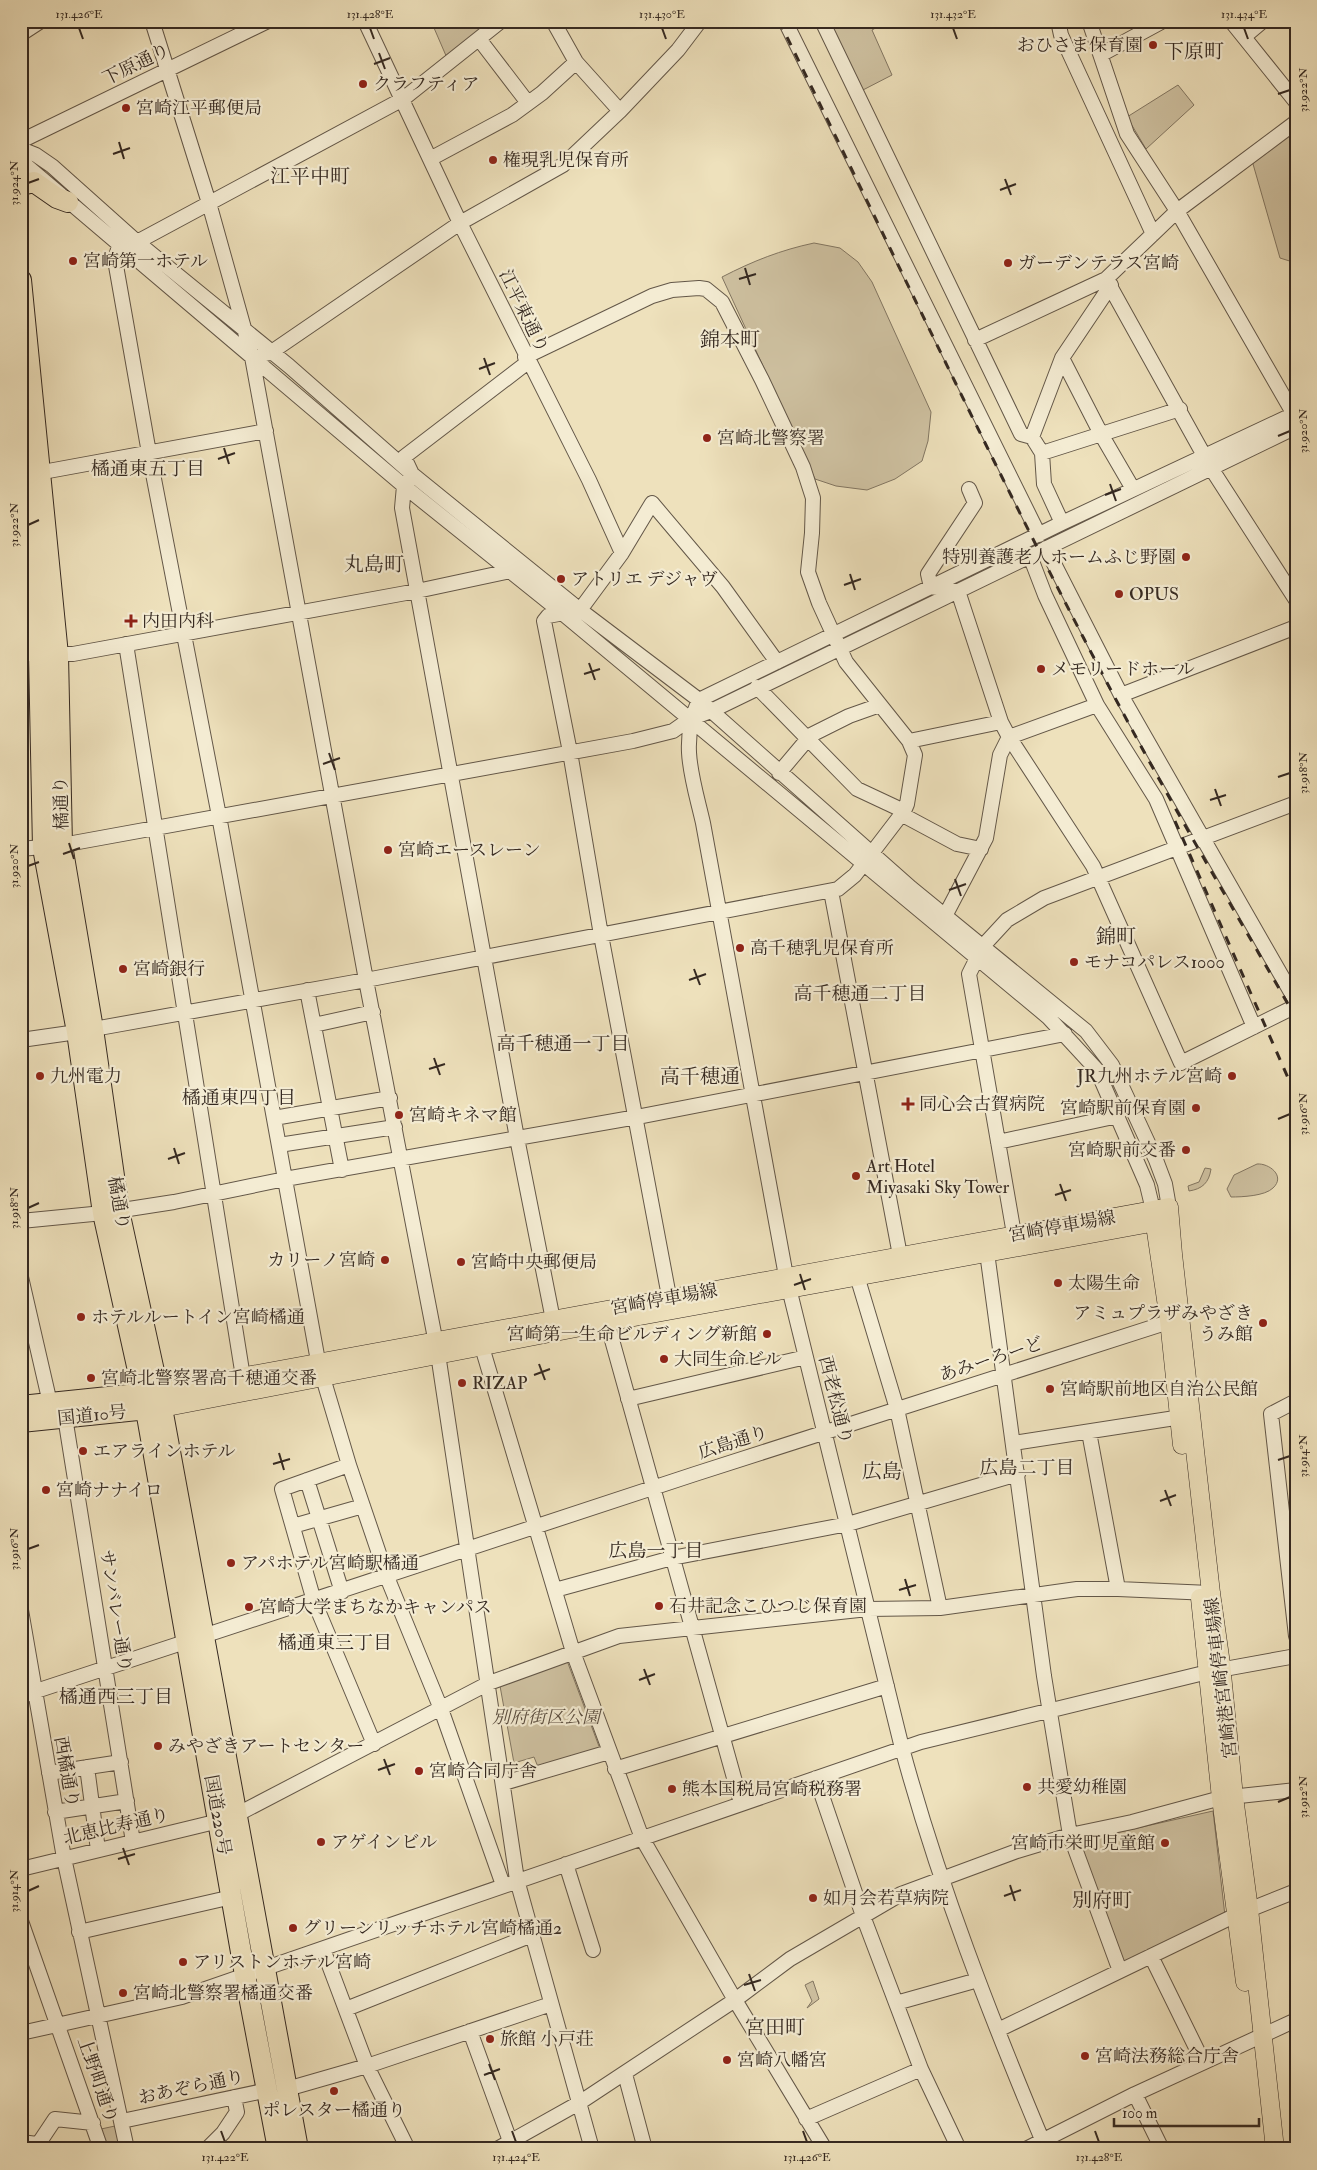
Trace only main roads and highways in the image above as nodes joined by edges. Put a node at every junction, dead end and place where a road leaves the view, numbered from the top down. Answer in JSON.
{"nodes":[{"id":1,"x":21,"y":186,"type":"edge"},
{"id":2,"x":68,"y":202,"type":"road end"},
{"id":3,"x":21,"y":280,"type":"edge"},
{"id":4,"x":21,"y":445,"type":"edge"},
{"id":5,"x":29,"y":474,"type":"edge"},
{"id":6,"x":39,"y":655,"type":"edge"},
{"id":7,"x":1162,"y":1215,"type":"joint"},
{"id":8,"x":671,"y":1304,"type":"junction"},
{"id":9,"x":554,"y":1326,"type":"junction"},
{"id":10,"x":437,"y":1348,"type":"junction"},
{"id":11,"x":321,"y":1369,"type":"junction"},
{"id":12,"x":152,"y":1401,"type":"junction"},
{"id":13,"x":21,"y":1406,"type":"edge"},
{"id":14,"x":21,"y":1422,"type":"edge"},
{"id":15,"x":228,"y":1818,"type":"junction"},
{"id":16,"x":1257,"y":2038,"type":"junction"},
{"id":17,"x":277,"y":2090,"type":"junction"},
{"id":18,"x":278,"y":2149,"type":"edge"},
{"id":19,"x":298,"y":2149,"type":"edge"},
{"id":20,"x":1263,"y":2149,"type":"edge"},
{"id":21,"x":1275,"y":2149,"type":"edge"}],
"edges":[{"from":1,"to":2,"type":"highway"},
{"from":3,"to":5,"type":"highway","name":"橘通り"},
{"from":4,"to":5,"type":"highway","name":"橘通り"},
{"from":5,"to":6,"type":"highway","name":"橘通り"},
{"from":6,"to":12,"type":"highway","name":"橘通り"},
{"from":7,"to":8,"type":"main road","name":"宮崎停車場線"},
{"from":7,"to":16,"type":"main road","name":"宮崎港宮崎停車場線"},
{"from":8,"to":9,"type":"main road","name":"宮崎停車場線"},
{"from":8,"to":9,"type":"main road","name":"宮崎停車場線"},
{"from":9,"to":10,"type":"main road","name":"宮崎停車場線"},
{"from":9,"to":10,"type":"main road","name":"宮崎停車場線"},
{"from":10,"to":11,"type":"main road","name":"宮崎停車場線"},
{"from":11,"to":12,"type":"main road","name":"宮崎停車場線"},
{"from":11,"to":12,"type":"main road","name":"宮崎停車場線"},
{"from":12,"to":13,"type":"highway","name":"国道10号"},
{"from":12,"to":14,"type":"highway","name":"国道10号"},
{"from":12,"to":15,"type":"highway","name":"国道220号"},
{"from":15,"to":17,"type":"highway","name":"国道220号"},
{"from":15,"to":17,"type":"highway","name":"国道220号"},
{"from":16,"to":20,"type":"main road","name":"宮崎港宮崎停車場線"},
{"from":16,"to":21,"type":"main road","name":"宮崎港宮崎停車場線"},
{"from":17,"to":18,"type":"highway","name":"国道220号"},
{"from":17,"to":19,"type":"highway","name":"国道220号"}]}
